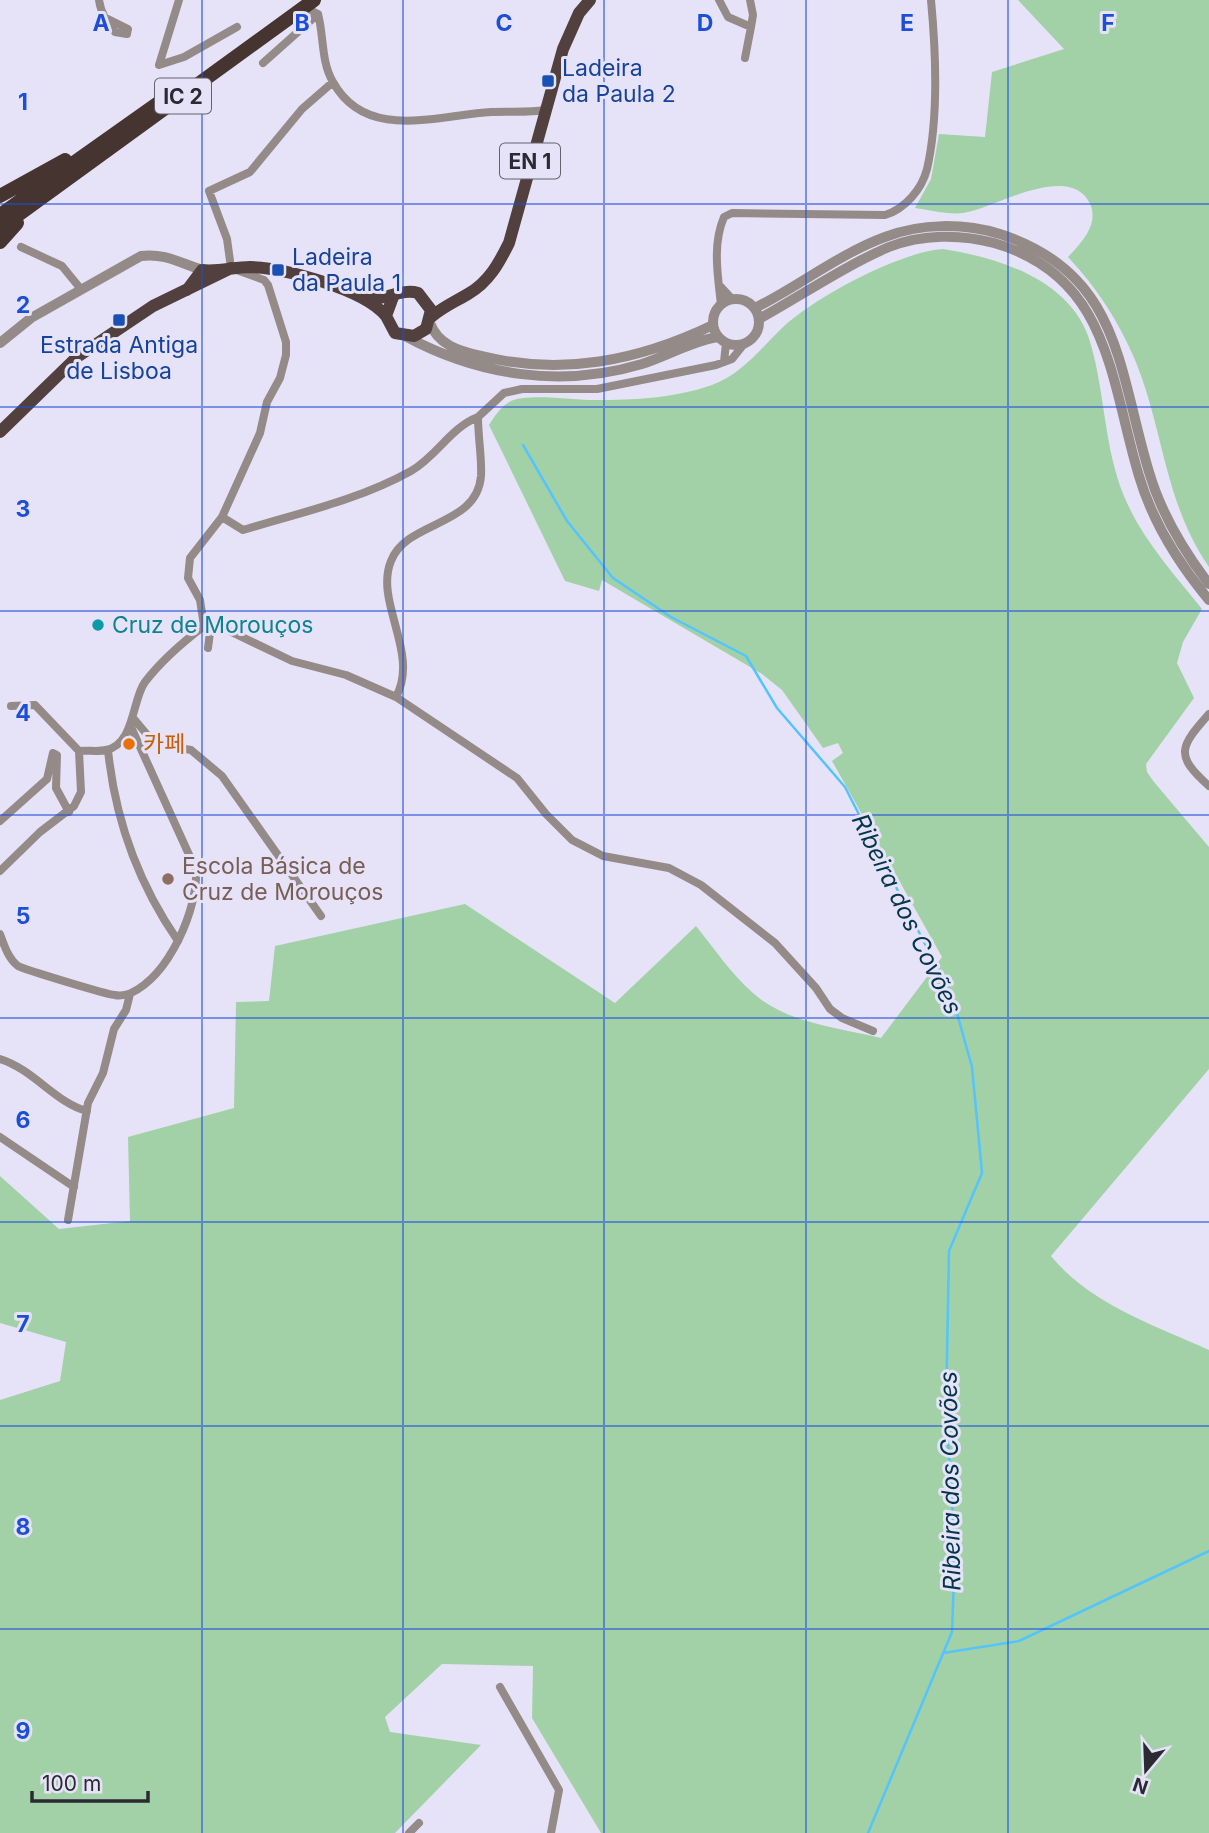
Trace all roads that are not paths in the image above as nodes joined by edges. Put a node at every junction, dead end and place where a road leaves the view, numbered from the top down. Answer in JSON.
{"nodes":[{"id":1,"x":99,"y":0,"type":"edge"},
{"id":2,"x":179,"y":0,"type":"edge"},
{"id":3,"x":590,"y":0,"type":"edge"},
{"id":4,"x":719,"y":0,"type":"edge"},
{"id":5,"x":750,"y":0,"type":"edge"},
{"id":6,"x":931,"y":0,"type":"edge"},
{"id":7,"x":311,"y":5,"type":"edge"},
{"id":8,"x":237,"y":27,"type":"dead end"},
{"id":9,"x":751,"y":27,"type":"junction"},
{"id":10,"x":128,"y":29,"type":"dead end"},
{"id":11,"x":745,"y":58,"type":"dead end"},
{"id":12,"x":263,"y":63,"type":"dead end"},
{"id":13,"x":333,"y":82,"type":"junction"},
{"id":14,"x":545,"y":110,"type":"junction"},
{"id":15,"x":98,"y":145,"type":"junction"},
{"id":16,"x":51,"y":191,"type":"junction"},
{"id":17,"x":0,"y":196,"type":"edge"},
{"id":18,"x":0,"y":215,"type":"edge"},
{"id":19,"x":0,"y":228,"type":"edge"},
{"id":20,"x":0,"y":242,"type":"edge"},
{"id":21,"x":21,"y":247,"type":"dead end"},
{"id":22,"x":186,"y":264,"type":"junction"},
{"id":23,"x":231,"y":268,"type":"junction"},
{"id":24,"x":202,"y":270,"type":"junction"},
{"id":25,"x":202,"y":284,"type":"junction"},
{"id":26,"x":80,"y":288,"type":"junction"},
{"id":27,"x":188,"y":288,"type":"junction"},
{"id":28,"x":393,"y":297,"type":"junction"},
{"id":29,"x":424,"y":297,"type":"junction"},
{"id":30,"x":368,"y":299,"type":"junction"},
{"id":31,"x":448,"y":302,"type":"junction"},
{"id":32,"x":727,"y":302,"type":"junction"},
{"id":33,"x":757,"y":314,"type":"junction"},
{"id":34,"x":386,"y":316,"type":"junction"},
{"id":35,"x":430,"y":320,"type":"junction"},
{"id":36,"x":713,"y":325,"type":"junction"},
{"id":37,"x":407,"y":337,"type":"junction"},
{"id":38,"x":722,"y":340,"type":"junction"},
{"id":39,"x":0,"y":343,"type":"edge"},
{"id":40,"x":744,"y":344,"type":"junction"},
{"id":41,"x":724,"y":362,"type":"junction"},
{"id":42,"x":478,"y":418,"type":"junction"},
{"id":43,"x":0,"y":432,"type":"edge"},
{"id":44,"x":222,"y":517,"type":"junction"},
{"id":45,"x":1209,"y":584,"type":"edge"},
{"id":46,"x":1209,"y":600,"type":"edge"},
{"id":47,"x":207,"y":626,"type":"junction"},
{"id":48,"x":208,"y":648,"type":"dead end"},
{"id":49,"x":396,"y":696,"type":"junction"},
{"id":50,"x":11,"y":706,"type":"dead end"},
{"id":51,"x":1209,"y":714,"type":"edge"},
{"id":52,"x":133,"y":723,"type":"junction"},
{"id":53,"x":108,"y":750,"type":"junction"},
{"id":54,"x":79,"y":751,"type":"junction"},
{"id":55,"x":1209,"y":786,"type":"edge"},
{"id":56,"x":69,"y":812,"type":"junction"},
{"id":57,"x":0,"y":821,"type":"edge"},
{"id":58,"x":0,"y":871,"type":"edge"},
{"id":59,"x":321,"y":916,"type":"dead end"},
{"id":60,"x":0,"y":933,"type":"edge"},
{"id":61,"x":178,"y":941,"type":"junction"},
{"id":62,"x":130,"y":994,"type":"junction"},
{"id":63,"x":873,"y":1031,"type":"dead end"},
{"id":64,"x":0,"y":1059,"type":"edge"},
{"id":65,"x":87,"y":1111,"type":"junction"},
{"id":66,"x":0,"y":1137,"type":"edge"},
{"id":67,"x":74,"y":1187,"type":"junction"},
{"id":68,"x":68,"y":1220,"type":"dead end"},
{"id":69,"x":500,"y":1687,"type":"dead end"},
{"id":70,"x":419,"y":1822,"type":"dead end"},
{"id":71,"x":409,"y":1833,"type":"edge"},
{"id":72,"x":551,"y":1833,"type":"edge"}],
"edges":[{"from":1,"to":10,"type":"street"},
{"from":2,"to":8,"type":"street"},
{"from":3,"to":14,"type":"main road","number":"EN 1"},
{"from":4,"to":9,"type":"street"},
{"from":5,"to":9,"type":"street"},
{"from":6,"to":32,"type":"street"},
{"from":7,"to":12,"type":"street"},
{"from":7,"to":13,"type":"street"},
{"from":7,"to":15,"type":"highway","number":"IC 2"},
{"from":7,"to":16,"type":"highway","number":"IC 2"},
{"from":9,"to":11,"type":"street"},
{"from":13,"to":14,"type":"street"},
{"from":13,"to":23,"type":"street"},
{"from":14,"to":31,"type":"main road","number":"EN 1"},
{"from":15,"to":17,"type":"highway"},
{"from":15,"to":18,"type":"highway","number":"IC 2"},
{"from":16,"to":19,"type":"highway","number":"IC 2"},
{"from":16,"to":20,"type":"highway"},
{"from":21,"to":26,"type":"street"},
{"from":22,"to":24,"type":"street"},
{"from":22,"to":26,"type":"street"},
{"from":22,"to":27,"type":"street"},
{"from":23,"to":24,"type":"main road"},
{"from":23,"to":25,"type":"main road"},
{"from":23,"to":30,"type":"main road"},
{"from":23,"to":44,"type":"street"},
{"from":24,"to":25,"type":"street"},
{"from":24,"to":27,"type":"main road"},
{"from":25,"to":27,"type":"main road"},
{"from":26,"to":39,"type":"street"},
{"from":27,"to":43,"type":"main road"},
{"from":28,"to":29,"type":"main road"},
{"from":28,"to":30,"type":"main road"},
{"from":28,"to":34,"type":"main road"},
{"from":29,"to":31,"type":"main road"},
{"from":29,"to":35,"type":"main road"},
{"from":30,"to":34,"type":"main road"},
{"from":31,"to":35,"type":"main road","number":"EN 1"},
{"from":32,"to":33,"type":"street"},
{"from":32,"to":36,"type":"street"},
{"from":33,"to":40,"type":"street"},
{"from":33,"to":45,"type":"street"},
{"from":33,"to":46,"type":"street"},
{"from":34,"to":37,"type":"main road"},
{"from":35,"to":36,"type":"street"},
{"from":35,"to":37,"type":"main road"},
{"from":36,"to":38,"type":"street"},
{"from":37,"to":38,"type":"street"},
{"from":38,"to":40,"type":"street"},
{"from":38,"to":41,"type":"street"},
{"from":40,"to":41,"type":"street"},
{"from":41,"to":42,"type":"street"},
{"from":42,"to":44,"type":"street"},
{"from":42,"to":49,"type":"street"},
{"from":44,"to":47,"type":"street"},
{"from":47,"to":48,"type":"street"},
{"from":47,"to":49,"type":"street"},
{"from":47,"to":52,"type":"street"},
{"from":49,"to":63,"type":"street"},
{"from":50,"to":54,"type":"street"},
{"from":51,"to":55,"type":"street"},
{"from":52,"to":53,"type":"street"},
{"from":52,"to":59,"type":"street"},
{"from":52,"to":61,"type":"street"},
{"from":53,"to":54,"type":"street"},
{"from":53,"to":61,"type":"street"},
{"from":54,"to":56,"type":"street"},
{"from":56,"to":57,"type":"street"},
{"from":56,"to":58,"type":"street"},
{"from":60,"to":62,"type":"street"},
{"from":61,"to":62,"type":"street"},
{"from":62,"to":65,"type":"street"},
{"from":64,"to":65,"type":"street"},
{"from":65,"to":67,"type":"street"},
{"from":66,"to":67,"type":"street"},
{"from":67,"to":68,"type":"street"},
{"from":69,"to":72,"type":"street"},
{"from":70,"to":71,"type":"street"}]}
